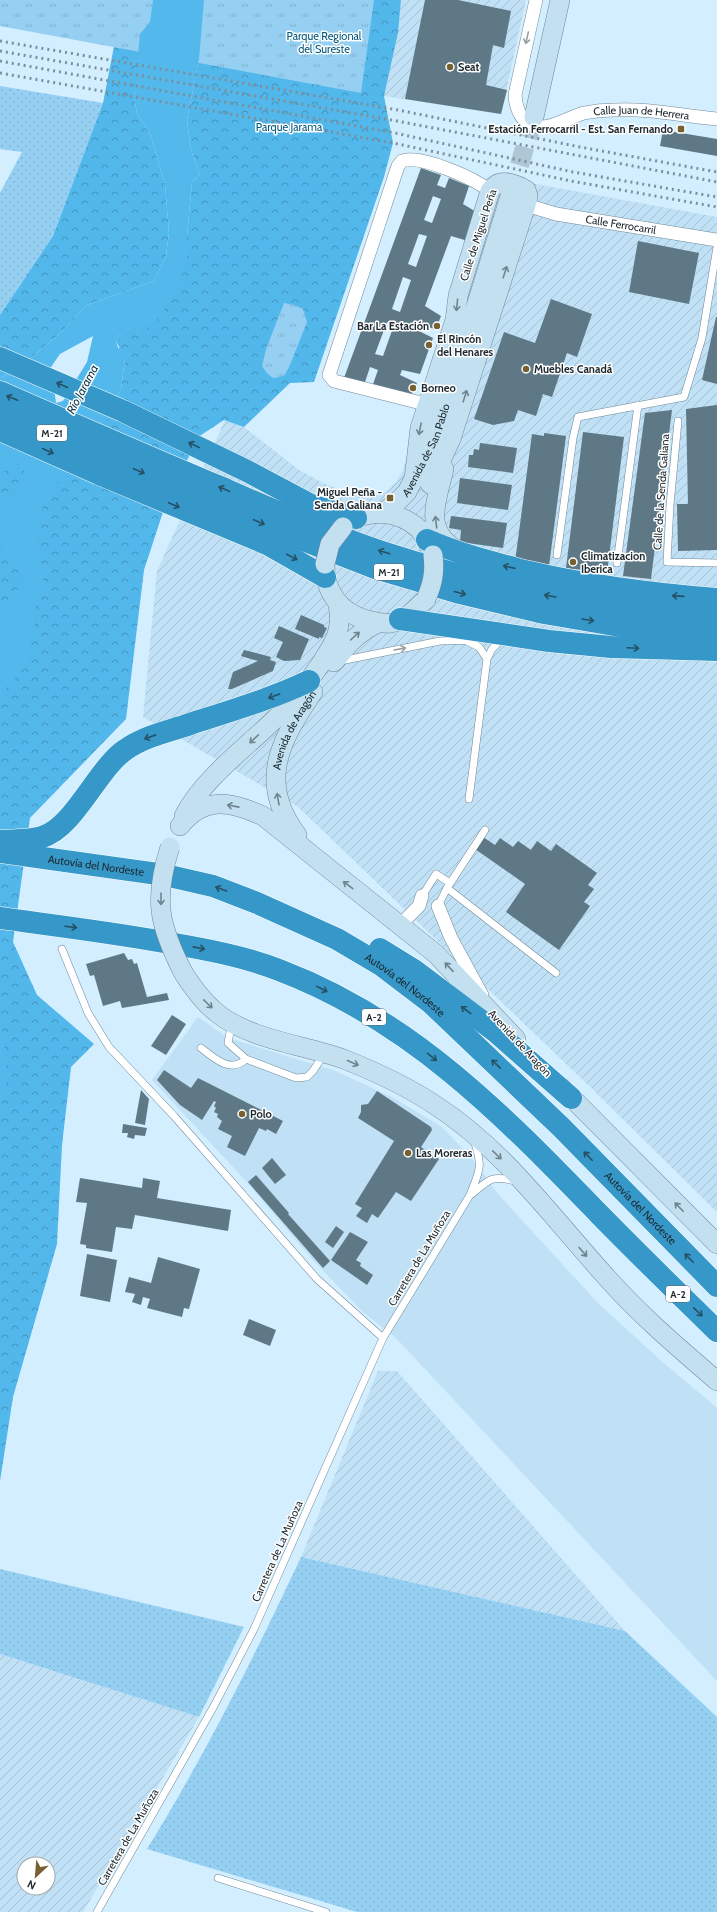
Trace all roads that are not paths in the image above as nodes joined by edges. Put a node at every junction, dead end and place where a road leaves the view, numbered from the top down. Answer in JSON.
{"nodes":[{"id":1,"x":536,"y":0,"type":"edge"},
{"id":2,"x":560,"y":0,"type":"edge"},
{"id":3,"x":534,"y":117,"type":"tunnel mouth"},
{"id":4,"x":717,"y":119,"type":"edge"},
{"id":5,"x":490,"y":191,"type":"junction"},
{"id":6,"x":511,"y":193,"type":"tunnel mouth"},
{"id":7,"x":526,"y":205,"type":"junction"},
{"id":8,"x":717,"y":240,"type":"edge"},
{"id":9,"x":717,"y":247,"type":"edge"},
{"id":10,"x":0,"y":358,"type":"edge"},
{"id":11,"x":0,"y":392,"type":"edge"},
{"id":12,"x":428,"y":402,"type":"junction"},
{"id":13,"x":638,"y":405,"type":"junction"},
{"id":14,"x":0,"y":410,"type":"edge"},
{"id":15,"x":678,"y":421,"type":"dead end"},
{"id":16,"x":0,"y":430,"type":"edge"},
{"id":17,"x":443,"y":437,"type":"junction"},
{"id":18,"x":105,"y":457,"type":"junction"},
{"id":19,"x":422,"y":482,"type":"junction"},
{"id":20,"x":382,"y":513,"type":"junction"},
{"id":21,"x":349,"y":523,"type":"junction"},
{"id":22,"x":426,"y":541,"type":"junction"},
{"id":23,"x":557,"y":556,"type":"dead end"},
{"id":24,"x":471,"y":558,"type":"junction"},
{"id":25,"x":717,"y":563,"type":"edge"},
{"id":26,"x":617,"y":564,"type":"dead end"},
{"id":27,"x":325,"y":570,"type":"junction"},
{"id":28,"x":717,"y":599,"type":"edge"},
{"id":29,"x":338,"y":604,"type":"junction"},
{"id":30,"x":717,"y":617,"type":"edge"},
{"id":31,"x":400,"y":619,"type":"junction"},
{"id":32,"x":378,"y":623,"type":"junction"},
{"id":33,"x":717,"y":635,"type":"edge"},
{"id":34,"x":511,"y":638,"type":"junction"},
{"id":35,"x":465,"y":640,"type":"junction"},
{"id":36,"x":717,"y":650,"type":"edge"},
{"id":37,"x":487,"y":659,"type":"junction"},
{"id":38,"x":334,"y":662,"type":"junction"},
{"id":39,"x":309,"y":680,"type":"junction"},
{"id":40,"x":469,"y":799,"type":"dead end"},
{"id":41,"x":180,"y":826,"type":"junction"},
{"id":42,"x":485,"y":830,"type":"dead end"},
{"id":43,"x":0,"y":841,"type":"edge"},
{"id":44,"x":40,"y":847,"type":"junction"},
{"id":45,"x":0,"y":852,"type":"edge"},
{"id":46,"x":312,"y":855,"type":"junction"},
{"id":47,"x":449,"y":886,"type":"junction"},
{"id":48,"x":422,"y":896,"type":"joint"},
{"id":49,"x":257,"y":903,"type":"junction"},
{"id":50,"x":438,"y":906,"type":"joint"},
{"id":51,"x":0,"y":918,"type":"edge"},
{"id":52,"x":401,"y":924,"type":"junction"},
{"id":53,"x":62,"y":949,"type":"dead end"},
{"id":54,"x":556,"y":973,"type":"dead end"},
{"id":55,"x":492,"y":1014,"type":"junction"},
{"id":56,"x":234,"y":1024,"type":"junction"},
{"id":57,"x":201,"y":1048,"type":"dead end"},
{"id":58,"x":324,"y":1054,"type":"junction"},
{"id":59,"x":246,"y":1059,"type":"junction"},
{"id":60,"x":571,"y":1098,"type":"junction"},
{"id":61,"x":470,"y":1131,"type":"junction"},
{"id":62,"x":522,"y":1182,"type":"junction"},
{"id":63,"x":470,"y":1195,"type":"junction"},
{"id":64,"x":717,"y":1244,"type":"edge"},
{"id":65,"x":717,"y":1286,"type":"edge"},
{"id":66,"x":717,"y":1331,"type":"edge"},
{"id":67,"x":383,"y":1338,"type":"junction"},
{"id":68,"x":717,"y":1381,"type":"edge"},
{"id":69,"x":218,"y":1878,"type":"dead end"},
{"id":70,"x":97,"y":1912,"type":"edge"},
{"id":71,"x":324,"y":1912,"type":"edge"}],
"edges":[{"from":1,"to":4,"type":"street","name":"Calle Juan de Herrera","one_way":true},
{"from":2,"to":3,"type":"street"},
{"from":5,"to":7,"type":"street","name":"Calle de Miguel Peña"},
{"from":5,"to":12,"type":"street","name":"Calle de Miguel Peña","one_way":true},
{"from":5,"to":12,"type":"street"},
{"from":6,"to":17,"type":"street","name":"Avenida de San Pablo"},
{"from":7,"to":8,"type":"street","name":"Calle Ferrocarril"},
{"from":17,"to":7,"type":"street","one_way":true},
{"from":9,"to":13,"type":"lane"},
{"from":21,"to":10,"type":"highway","one_way":true},
{"from":18,"to":11,"type":"highway","number":"M-21","one_way":true},
{"from":12,"to":19,"type":"street","name":"Calle de Miguel Peña","one_way":true},
{"from":13,"to":23,"type":"lane"},
{"from":13,"to":26,"type":"lane"},
{"from":14,"to":18,"type":"highway","number":"M-21"},
{"from":15,"to":25,"type":"lane","name":"Calle de la Senda Galiana"},
{"from":16,"to":18,"type":"highway","one_way":true},
{"from":17,"to":19,"type":"street"},
{"from":24,"to":17,"type":"street","one_way":true},
{"from":18,"to":27,"type":"highway","one_way":true},
{"from":30,"to":18,"type":"highway","number":"M-21","one_way":true},
{"from":18,"to":33,"type":"highway","number":"M-21","one_way":true},
{"from":19,"to":20,"type":"street","name":"Avenida de San Pablo"},
{"from":19,"to":22,"type":"street"},
{"from":20,"to":21,"type":"street"},
{"from":20,"to":22,"type":"street"},
{"from":21,"to":27,"type":"street","bridge":true},
{"from":22,"to":24,"type":"highway"},
{"from":22,"to":31,"type":"street","bridge":true},
{"from":28,"to":24,"type":"highway","one_way":true},
{"from":27,"to":29,"type":"street"},
{"from":29,"to":32,"type":"street"},
{"from":29,"to":39,"type":"street"},
{"from":31,"to":32,"type":"street"},
{"from":31,"to":34,"type":"highway"},
{"from":38,"to":32,"type":"street","name":"Avenida de Aragón","one_way":true},
{"from":34,"to":35,"type":"lane"},
{"from":34,"to":36,"type":"highway","one_way":true},
{"from":34,"to":37,"type":"lane"},
{"from":35,"to":37,"type":"lane"},
{"from":38,"to":35,"type":"lane","one_way":true},
{"from":37,"to":40,"type":"lane"},
{"from":46,"to":38,"type":"street","name":"Avenida de Aragón","one_way":true},
{"from":39,"to":41,"type":"street","one_way":true},
{"from":39,"to":44,"type":"highway","one_way":true},
{"from":46,"to":41,"type":"street","name":"Avenida de Aragón","one_way":true},
{"from":41,"to":56,"type":"street","one_way":true,"bridge":true},
{"from":42,"to":47,"type":"lane"},
{"from":43,"to":44,"type":"highway"},
{"from":44,"to":45,"type":"highway","name":"Autovía del Nordeste"},
{"from":49,"to":44,"type":"highway","name":"Autovía del Nordeste","one_way":true},
{"from":52,"to":46,"type":"street","name":"Avenida de Aragón","one_way":true},
{"from":47,"to":48,"type":"lane"},
{"from":47,"to":50,"type":"lane"},
{"from":47,"to":54,"type":"lane"},
{"from":48,"to":52,"type":"street"},
{"from":60,"to":49,"type":"highway","one_way":true},
{"from":65,"to":49,"type":"highway","name":"Autovía del Nordeste","one_way":true},
{"from":50,"to":55,"type":"street"},
{"from":51,"to":66,"type":"highway","number":"A-2","one_way":true},
{"from":55,"to":52,"type":"street","name":"Avenida de Aragón","one_way":true},
{"from":53,"to":67,"type":"lane"},
{"from":55,"to":60,"type":"street","name":"Avenida de Aragón"},
{"from":56,"to":58,"type":"street"},
{"from":56,"to":59,"type":"lane"},
{"from":57,"to":59,"type":"lane"},
{"from":58,"to":59,"type":"lane"},
{"from":58,"to":61,"type":"street","one_way":true},
{"from":64,"to":60,"type":"street","name":"Avenida de Aragón","one_way":true},
{"from":61,"to":62,"type":"street","one_way":true},
{"from":61,"to":63,"type":"lane","name":"Carretera de La Muñoza"},
{"from":62,"to":63,"type":"lane","name":"Carretera de La Muñoza"},
{"from":62,"to":68,"type":"street","one_way":true},
{"from":63,"to":67,"type":"lane","name":"Carretera de La Muñoza"},
{"from":67,"to":70,"type":"lane","name":"Carretera de La Muñoza"},
{"from":69,"to":71,"type":"lane"}]}
